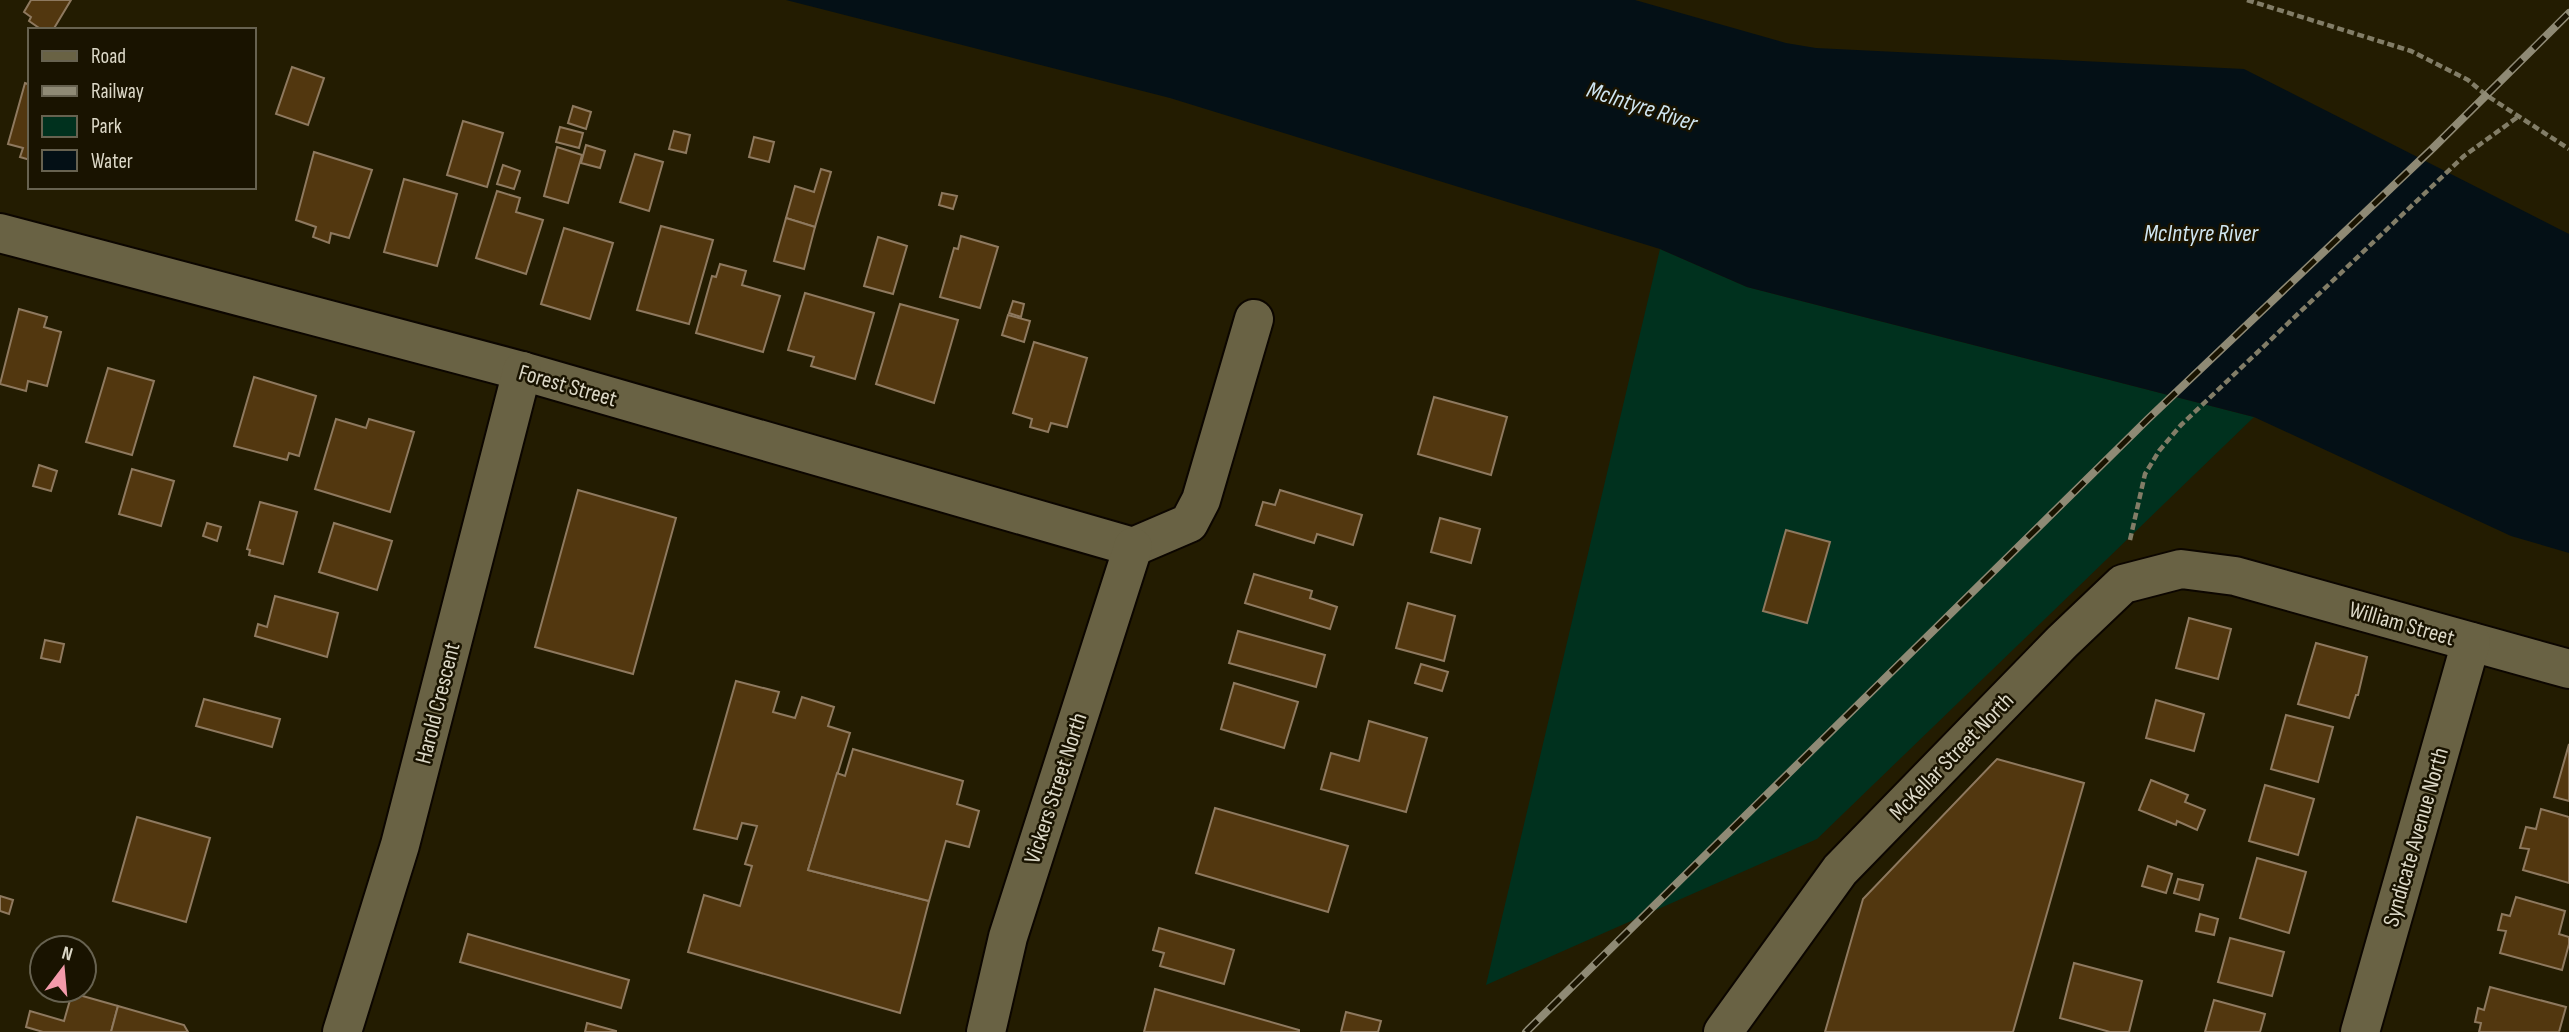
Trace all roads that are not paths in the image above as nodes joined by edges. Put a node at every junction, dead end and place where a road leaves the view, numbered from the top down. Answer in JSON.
{"nodes":[{"id":1,"x":0,"y":233,"type":"edge"},
{"id":2,"x":1254,"y":319,"type":"dead end"},
{"id":3,"x":522,"y":371,"type":"junction"},
{"id":4,"x":1133,"y":547,"type":"junction"},
{"id":5,"x":2235,"y":576,"type":"joint"},
{"id":6,"x":2471,"y":642,"type":"junction"},
{"id":7,"x":2569,"y":669,"type":"edge"},
{"id":8,"x":342,"y":1032,"type":"edge"},
{"id":9,"x":986,"y":1032,"type":"edge"},
{"id":10,"x":1723,"y":1032,"type":"edge"},
{"id":11,"x":2360,"y":1032,"type":"edge"}],
"edges":[{"from":1,"to":3,"type":"street","name":"Forest Street"},
{"from":2,"to":4,"type":"street"},
{"from":3,"to":4,"type":"street","name":"Forest Street"},
{"from":3,"to":8,"type":"street","name":"Harold Crescent"},
{"from":4,"to":9,"type":"street","name":"Vickers Street North"},
{"from":5,"to":6,"type":"street","name":"William Street"},
{"from":5,"to":10,"type":"street","name":"McKellar Street North"},
{"from":6,"to":7,"type":"street","name":"William Street"},
{"from":6,"to":11,"type":"street","name":"Syndicate Avenue North"}]}
